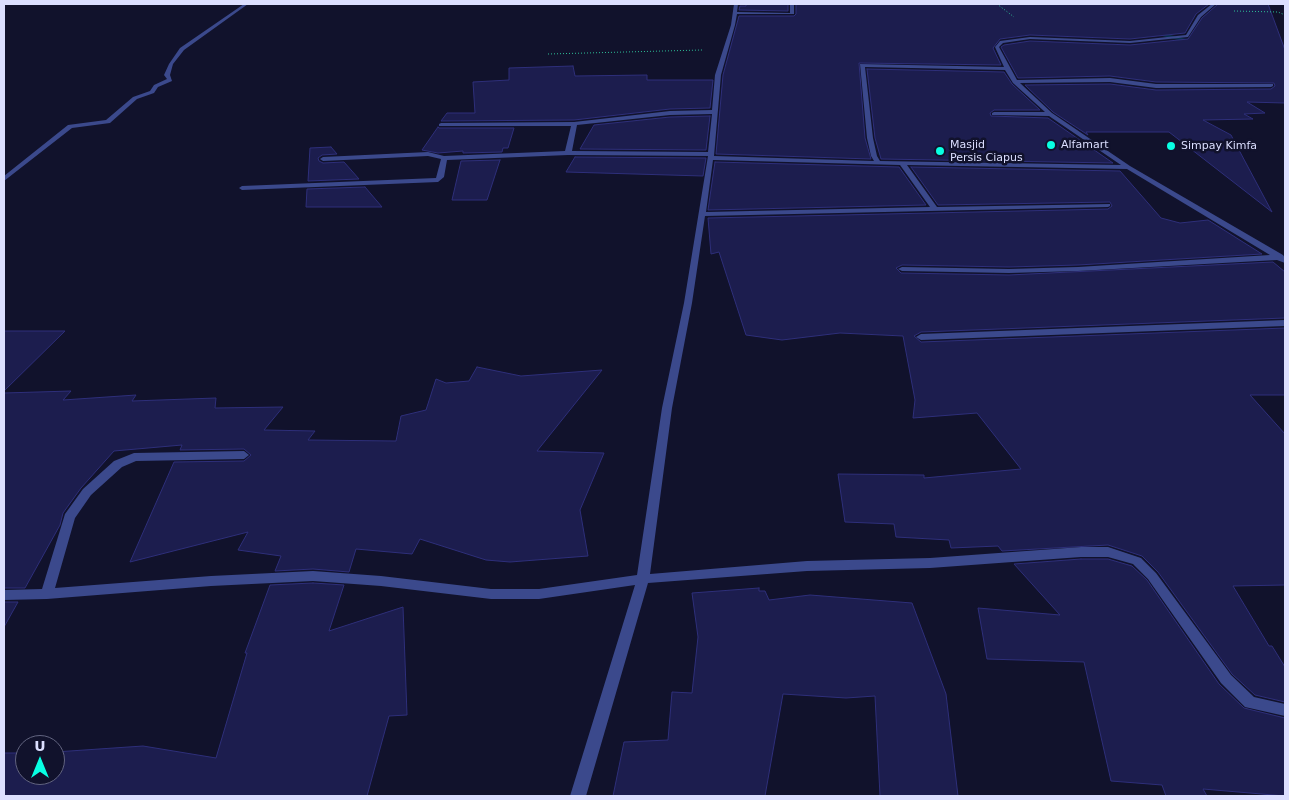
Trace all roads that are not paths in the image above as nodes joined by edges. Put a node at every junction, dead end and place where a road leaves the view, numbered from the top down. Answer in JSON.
{"nodes":[{"id":1,"x":246,"y":4,"type":"edge"},
{"id":2,"x":792,"y":4,"type":"edge"},
{"id":3,"x":1214,"y":4,"type":"edge"},
{"id":4,"x":735,"y":8,"type":"edge"},
{"id":5,"x":1007,"y":69,"type":"junction"},
{"id":6,"x":1015,"y":82,"type":"junction"},
{"id":7,"x":1271,"y":85,"type":"dead end"},
{"id":8,"x":715,"y":112,"type":"junction"},
{"id":9,"x":994,"y":114,"type":"dead end"},
{"id":10,"x":1050,"y":114,"type":"junction"},
{"id":11,"x":574,"y":124,"type":"junction"},
{"id":12,"x":441,"y":125,"type":"dead end"},
{"id":13,"x":568,"y":153,"type":"junction"},
{"id":14,"x":711,"y":156,"type":"junction"},
{"id":15,"x":444,"y":158,"type":"junction"},
{"id":16,"x":323,"y":159,"type":"dead end"},
{"id":17,"x":878,"y":163,"type":"junction"},
{"id":18,"x":902,"y":163,"type":"junction"},
{"id":19,"x":1128,"y":167,"type":"junction"},
{"id":20,"x":4,"y":179,"type":"edge"},
{"id":21,"x":242,"y":188,"type":"dead end"},
{"id":22,"x":1108,"y":205,"type":"dead end"},
{"id":23,"x":935,"y":209,"type":"junction"},
{"id":24,"x":701,"y":214,"type":"junction"},
{"id":25,"x":1282,"y":259,"type":"edge"},
{"id":26,"x":902,"y":269,"type":"dead end"},
{"id":27,"x":1285,"y":323,"type":"edge"},
{"id":28,"x":921,"y":337,"type":"dead end"},
{"id":29,"x":244,"y":455,"type":"dead end"},
{"id":30,"x":643,"y":579,"type":"junction"},
{"id":31,"x":48,"y":594,"type":"junction"},
{"id":32,"x":4,"y":595,"type":"edge"},
{"id":33,"x":1285,"y":710,"type":"edge"},
{"id":34,"x":578,"y":796,"type":"edge"}],
"edges":[{"from":1,"to":20,"type":"street"},
{"from":2,"to":4,"type":"street"},
{"from":3,"to":5,"type":"street"},
{"from":4,"to":8,"type":"street"},
{"from":5,"to":6,"type":"street"},
{"from":5,"to":17,"type":"street"},
{"from":6,"to":7,"type":"street"},
{"from":6,"to":10,"type":"street"},
{"from":8,"to":11,"type":"street"},
{"from":8,"to":14,"type":"street"},
{"from":9,"to":10,"type":"street"},
{"from":10,"to":19,"type":"street"},
{"from":11,"to":12,"type":"street"},
{"from":11,"to":13,"type":"street"},
{"from":13,"to":14,"type":"street"},
{"from":13,"to":15,"type":"street"},
{"from":14,"to":17,"type":"street"},
{"from":14,"to":24,"type":"street"},
{"from":15,"to":16,"type":"street"},
{"from":15,"to":21,"type":"street"},
{"from":17,"to":18,"type":"street"},
{"from":18,"to":19,"type":"street"},
{"from":18,"to":23,"type":"street"},
{"from":19,"to":25,"type":"street"},
{"from":22,"to":23,"type":"street"},
{"from":23,"to":24,"type":"street"},
{"from":24,"to":30,"type":"street"},
{"from":25,"to":26,"type":"street"},
{"from":27,"to":28,"type":"street"},
{"from":29,"to":31,"type":"street"},
{"from":30,"to":31,"type":"street"},
{"from":30,"to":33,"type":"street"},
{"from":30,"to":34,"type":"street"},
{"from":31,"to":32,"type":"street"}]}
